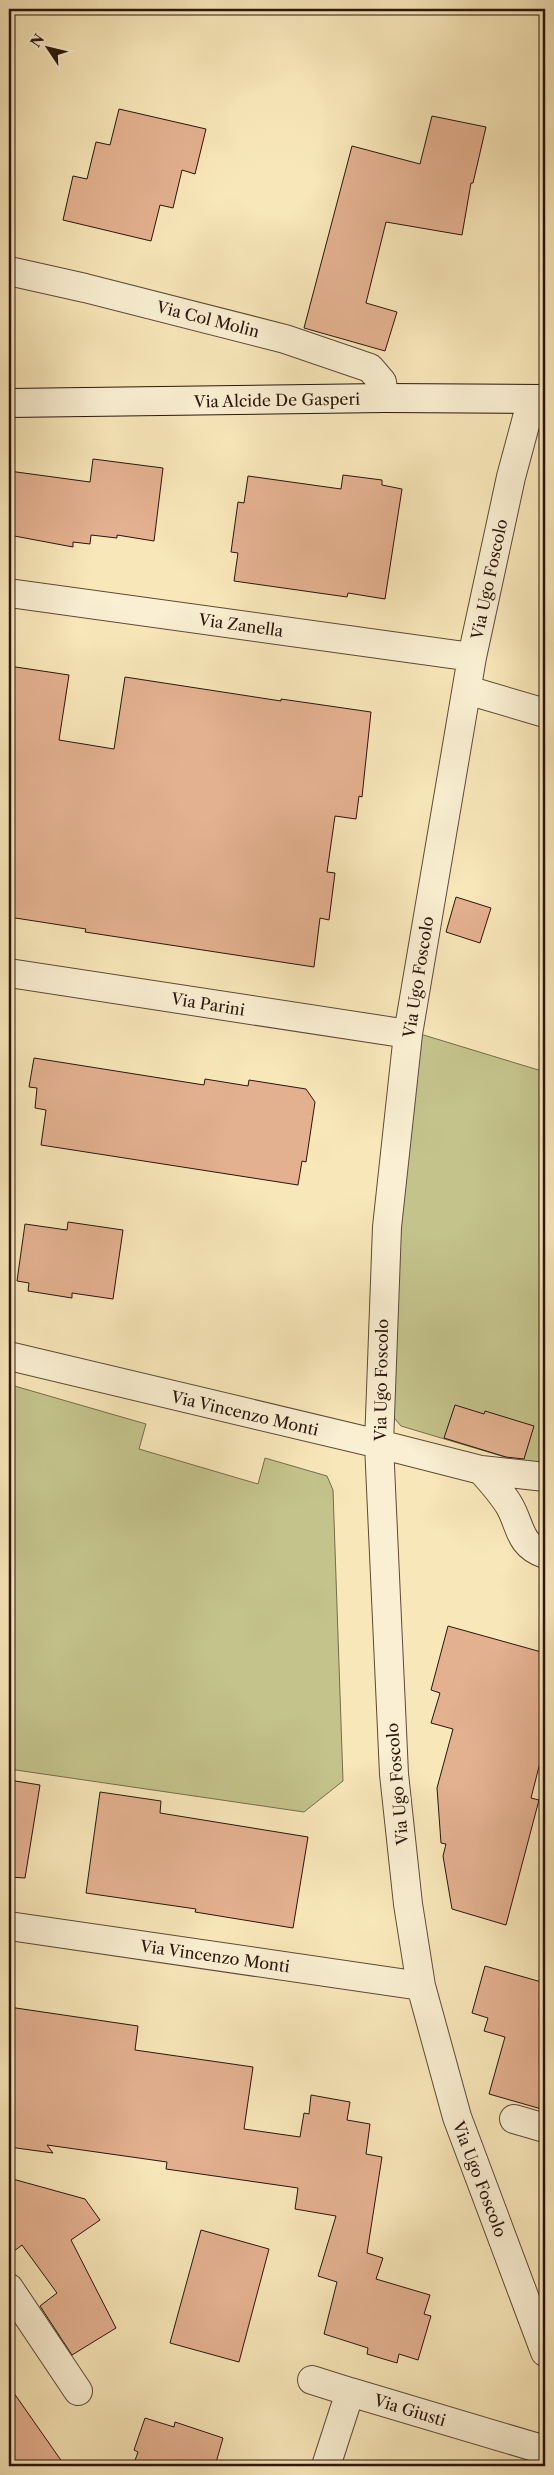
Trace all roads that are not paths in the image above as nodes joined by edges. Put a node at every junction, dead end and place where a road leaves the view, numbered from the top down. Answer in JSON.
{"nodes":[{"id":1,"x":9,"y":271,"type":"edge"},
{"id":2,"x":384,"y":398,"type":"junction"},
{"id":3,"x":539,"y":399,"type":"edge"},
{"id":4,"x":9,"y":403,"type":"edge"},
{"id":5,"x":9,"y":593,"type":"edge"},
{"id":6,"x":472,"y":657,"type":"junction"},
{"id":7,"x":467,"y":690,"type":"junction"},
{"id":8,"x":545,"y":712,"type":"edge"},
{"id":9,"x":9,"y":973,"type":"edge"},
{"id":10,"x":408,"y":1034,"type":"junction"},
{"id":11,"x":9,"y":1356,"type":"edge"},
{"id":12,"x":379,"y":1444,"type":"junction"},
{"id":13,"x":481,"y":1470,"type":"junction"},
{"id":14,"x":545,"y":1477,"type":"edge"},
{"id":15,"x":545,"y":1482,"type":"edge"},
{"id":16,"x":516,"y":1519,"type":"junction"},
{"id":17,"x":545,"y":1554,"type":"edge"},
{"id":18,"x":9,"y":1926,"type":"edge"},
{"id":19,"x":421,"y":1986,"type":"junction"},
{"id":20,"x":514,"y":2119,"type":"dead end"},
{"id":21,"x":545,"y":2128,"type":"edge"},
{"id":22,"x":9,"y":2288,"type":"edge"},
{"id":23,"x":545,"y":2352,"type":"edge"},
{"id":24,"x":312,"y":2380,"type":"dead end"},
{"id":25,"x":78,"y":2391,"type":"dead end"},
{"id":26,"x":350,"y":2392,"type":"junction"},
{"id":27,"x":545,"y":2450,"type":"edge"},
{"id":28,"x":326,"y":2466,"type":"edge"}],
"edges":[{"from":1,"to":2,"type":"street","name":"Via Col Molin"},
{"from":2,"to":3,"type":"street","name":"Via Alcide De Gasperi"},
{"from":2,"to":4,"type":"street","name":"Via Alcide De Gasperi"},
{"from":3,"to":6,"type":"street","name":"Via Ugo Foscolo"},
{"from":5,"to":6,"type":"street","name":"Via Zanella"},
{"from":6,"to":7,"type":"street","name":"Via Ugo Foscolo"},
{"from":7,"to":8,"type":"street"},
{"from":7,"to":10,"type":"street","name":"Via Ugo Foscolo"},
{"from":9,"to":10,"type":"street","name":"Via Parini"},
{"from":10,"to":12,"type":"street","name":"Via Ugo Foscolo"},
{"from":11,"to":12,"type":"street","name":"Via Vincenzo Monti"},
{"from":12,"to":13,"type":"street","name":"Via Vincenzo Monti"},
{"from":12,"to":19,"type":"street","name":"Via Ugo Foscolo"},
{"from":13,"to":14,"type":"street","name":"Via Vincenzo Monti"},
{"from":13,"to":16,"type":"street"},
{"from":15,"to":16,"type":"street"},
{"from":16,"to":17,"type":"street"},
{"from":18,"to":19,"type":"street","name":"Via Vincenzo Monti"},
{"from":19,"to":23,"type":"street","name":"Via Ugo Foscolo"},
{"from":20,"to":21,"type":"street"},
{"from":22,"to":25,"type":"street"},
{"from":24,"to":26,"type":"street","name":"Via Giusti"},
{"from":26,"to":27,"type":"street","name":"Via Giusti"},
{"from":26,"to":28,"type":"street"}]}
